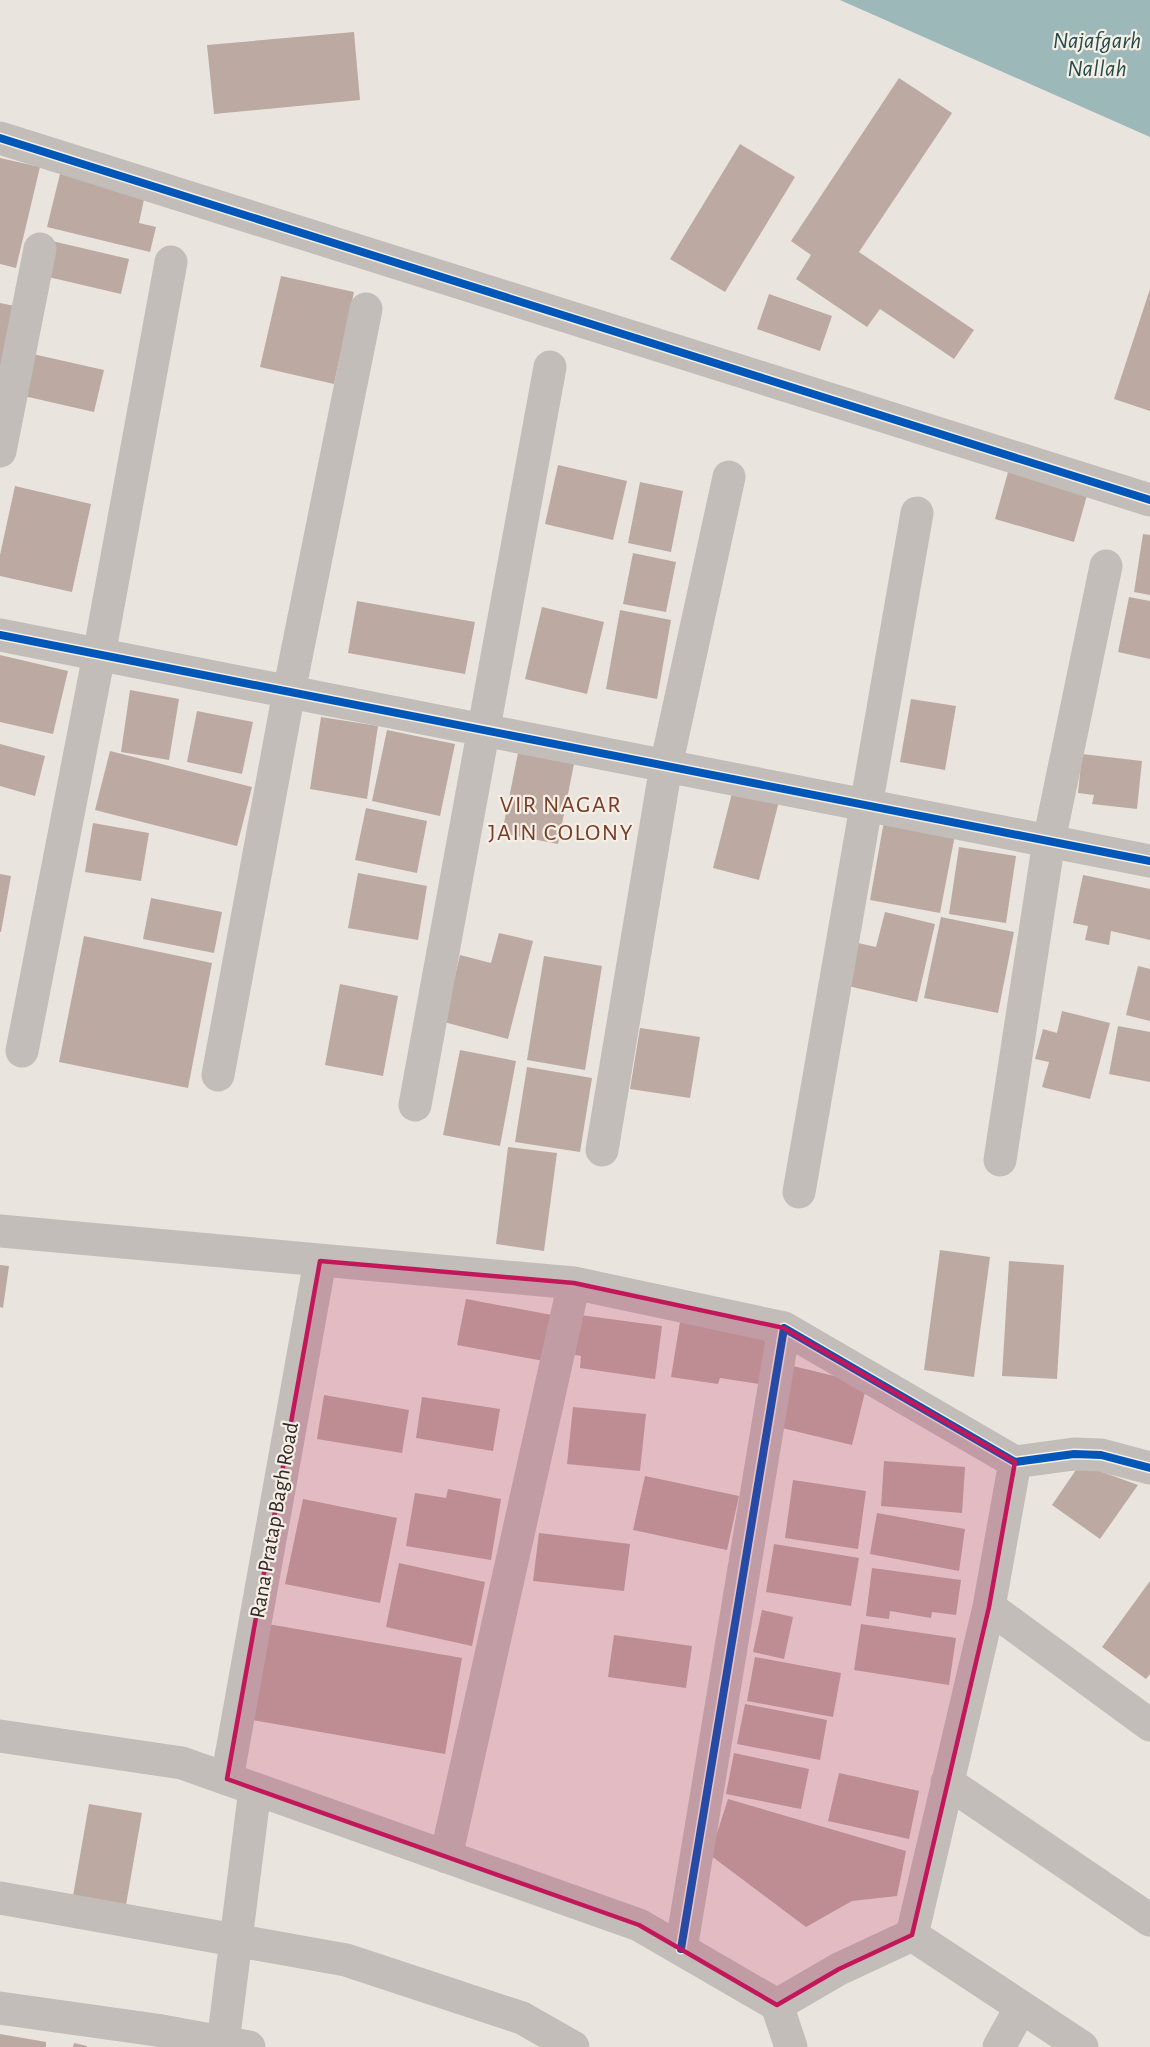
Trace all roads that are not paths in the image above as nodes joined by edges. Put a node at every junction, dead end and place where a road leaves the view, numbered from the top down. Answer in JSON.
{"nodes":[{"id":1,"x":0,"y":138,"type":"edge"},
{"id":2,"x":40,"y":249,"type":"dead end"},
{"id":3,"x":171,"y":262,"type":"dead end"},
{"id":4,"x":366,"y":309,"type":"dead end"},
{"id":5,"x":550,"y":367,"type":"dead end"},
{"id":6,"x":0,"y":451,"type":"edge"},
{"id":7,"x":729,"y":477,"type":"dead end"},
{"id":8,"x":1150,"y":500,"type":"edge"},
{"id":9,"x":917,"y":513,"type":"dead end"},
{"id":10,"x":1106,"y":566,"type":"dead end"},
{"id":11,"x":0,"y":635,"type":"edge"},
{"id":12,"x":99,"y":655,"type":"junction"},
{"id":13,"x":289,"y":692,"type":"junction"},
{"id":14,"x":484,"y":730,"type":"junction"},
{"id":15,"x":666,"y":766,"type":"junction"},
{"id":16,"x":864,"y":805,"type":"junction"},
{"id":17,"x":1049,"y":841,"type":"junction"},
{"id":18,"x":1150,"y":861,"type":"edge"},
{"id":19,"x":22,"y":1051,"type":"dead end"},
{"id":20,"x":218,"y":1075,"type":"dead end"},
{"id":21,"x":415,"y":1105,"type":"dead end"},
{"id":22,"x":602,"y":1150,"type":"dead end"},
{"id":23,"x":1000,"y":1160,"type":"dead end"},
{"id":24,"x":798,"y":1192,"type":"dead end"},
{"id":25,"x":0,"y":1231,"type":"edge"},
{"id":26,"x":320,"y":1261,"type":"junction"},
{"id":27,"x":574,"y":1284,"type":"junction"},
{"id":28,"x":784,"y":1328,"type":"junction"},
{"id":29,"x":1015,"y":1462,"type":"junction"},
{"id":30,"x":1150,"y":1468,"type":"edge"},
{"id":31,"x":989,"y":1607,"type":"junction"},
{"id":32,"x":1150,"y":1725,"type":"edge"},
{"id":33,"x":0,"y":1736,"type":"edge"},
{"id":34,"x":947,"y":1782,"type":"junction"},
{"id":35,"x":241,"y":1784,"type":"junction"},
{"id":36,"x":446,"y":1857,"type":"junction"},
{"id":37,"x":0,"y":1898,"type":"edge"},
{"id":38,"x":1150,"y":1920,"type":"edge"},
{"id":39,"x":912,"y":1935,"type":"junction"},
{"id":40,"x":236,"y":1940,"type":"junction"},
{"id":41,"x":681,"y":1949,"type":"junction"},
{"id":42,"x":777,"y":2005,"type":"junction"},
{"id":43,"x":1021,"y":2007,"type":"junction"},
{"id":44,"x":0,"y":2008,"type":"edge"},
{"id":45,"x":236,"y":2045,"type":"edge"},
{"id":46,"x":573,"y":2047,"type":"edge"},
{"id":47,"x":791,"y":2047,"type":"edge"},
{"id":48,"x":999,"y":2047,"type":"edge"},
{"id":49,"x":1082,"y":2047,"type":"edge"}],
"edges":[{"from":1,"to":8,"type":"street"},
{"from":2,"to":6,"type":"street"},
{"from":3,"to":12,"type":"street"},
{"from":4,"to":13,"type":"street"},
{"from":5,"to":14,"type":"street"},
{"from":7,"to":15,"type":"street"},
{"from":9,"to":16,"type":"street"},
{"from":10,"to":17,"type":"street"},
{"from":11,"to":12,"type":"street"},
{"from":12,"to":13,"type":"street"},
{"from":12,"to":19,"type":"street"},
{"from":13,"to":14,"type":"street"},
{"from":13,"to":20,"type":"street"},
{"from":14,"to":15,"type":"street"},
{"from":14,"to":21,"type":"street"},
{"from":15,"to":16,"type":"street"},
{"from":15,"to":22,"type":"street"},
{"from":16,"to":17,"type":"street"},
{"from":16,"to":24,"type":"street"},
{"from":17,"to":18,"type":"street"},
{"from":17,"to":23,"type":"street"},
{"from":25,"to":26,"type":"street"},
{"from":26,"to":27,"type":"street"},
{"from":26,"to":35,"type":"street","name":"Rana Pratap Bagh Road"},
{"from":27,"to":28,"type":"street"},
{"from":27,"to":36,"type":"street"},
{"from":28,"to":29,"type":"street"},
{"from":28,"to":41,"type":"street"},
{"from":29,"to":30,"type":"street"},
{"from":29,"to":31,"type":"street"},
{"from":31,"to":32,"type":"street"},
{"from":31,"to":34,"type":"street"},
{"from":33,"to":35,"type":"street"},
{"from":34,"to":38,"type":"street"},
{"from":34,"to":39,"type":"street"},
{"from":35,"to":36,"type":"street"},
{"from":35,"to":40,"type":"street","name":"Rana Pratap Bagh Road"},
{"from":36,"to":41,"type":"street"},
{"from":37,"to":40,"type":"street"},
{"from":39,"to":42,"type":"street"},
{"from":39,"to":43,"type":"street"},
{"from":40,"to":45,"type":"street","name":"Rana Pratap Bagh Road"},
{"from":40,"to":46,"type":"street"},
{"from":41,"to":42,"type":"street"},
{"from":42,"to":47,"type":"street"},
{"from":43,"to":48,"type":"street"},
{"from":43,"to":49,"type":"street"},
{"from":44,"to":45,"type":"street"}]}
